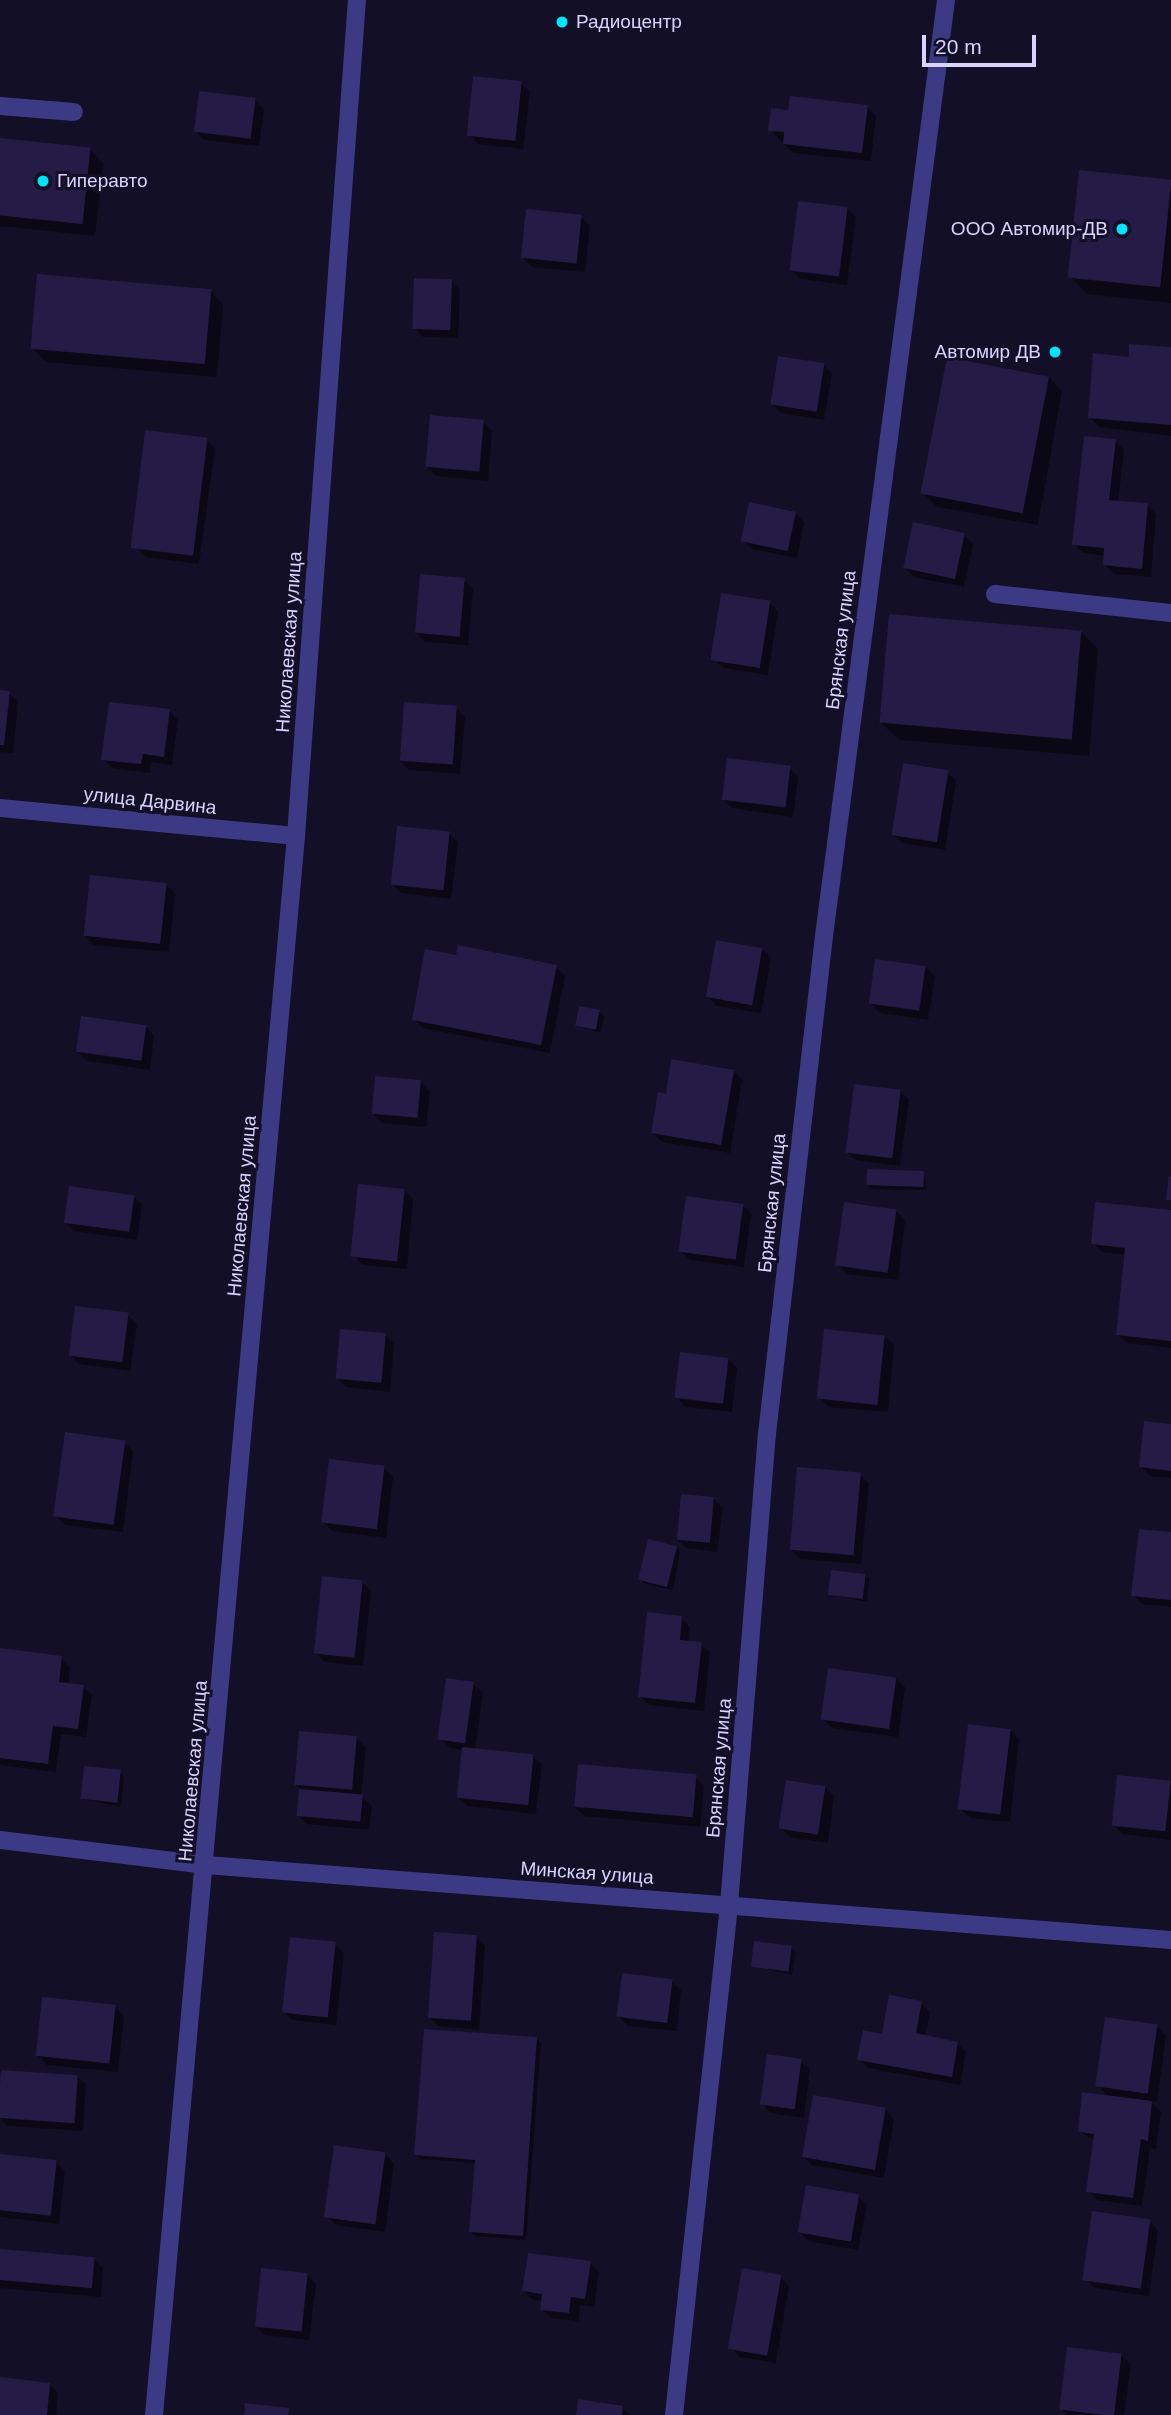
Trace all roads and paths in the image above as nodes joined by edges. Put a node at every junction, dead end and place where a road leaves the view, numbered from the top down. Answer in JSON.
{"nodes":[{"id":1,"x":357,"y":0,"type":"edge"},
{"id":2,"x":946,"y":0,"type":"edge"},
{"id":3,"x":0,"y":106,"type":"edge"},
{"id":4,"x":74,"y":112,"type":"dead end"},
{"id":5,"x":995,"y":594,"type":"dead end"},
{"id":6,"x":1171,"y":613,"type":"edge"},
{"id":7,"x":0,"y":808,"type":"edge"},
{"id":8,"x":296,"y":836,"type":"junction"},
{"id":9,"x":0,"y":1840,"type":"edge"},
{"id":10,"x":206,"y":1865,"type":"junction"},
{"id":11,"x":729,"y":1905,"type":"junction"},
{"id":12,"x":1171,"y":1940,"type":"edge"},
{"id":13,"x":154,"y":2415,"type":"edge"},
{"id":14,"x":674,"y":2415,"type":"edge"}],
"edges":[{"from":1,"to":8,"type":"street","name":"Николаевская улица"},
{"from":2,"to":11,"type":"street","name":"Брянская улица"},
{"from":3,"to":4,"type":"street"},
{"from":5,"to":6,"type":"street"},
{"from":7,"to":8,"type":"street","name":"улица Дарвина"},
{"from":8,"to":10,"type":"street","name":"Николаевская улица"},
{"from":9,"to":10,"type":"street","name":"Минская улица"},
{"from":10,"to":11,"type":"street","name":"Минская улица"},
{"from":10,"to":13,"type":"street","name":"Николаевская улица"},
{"from":11,"to":12,"type":"street","name":"Минская улица"},
{"from":11,"to":14,"type":"street","name":"Брянская улица"}]}
